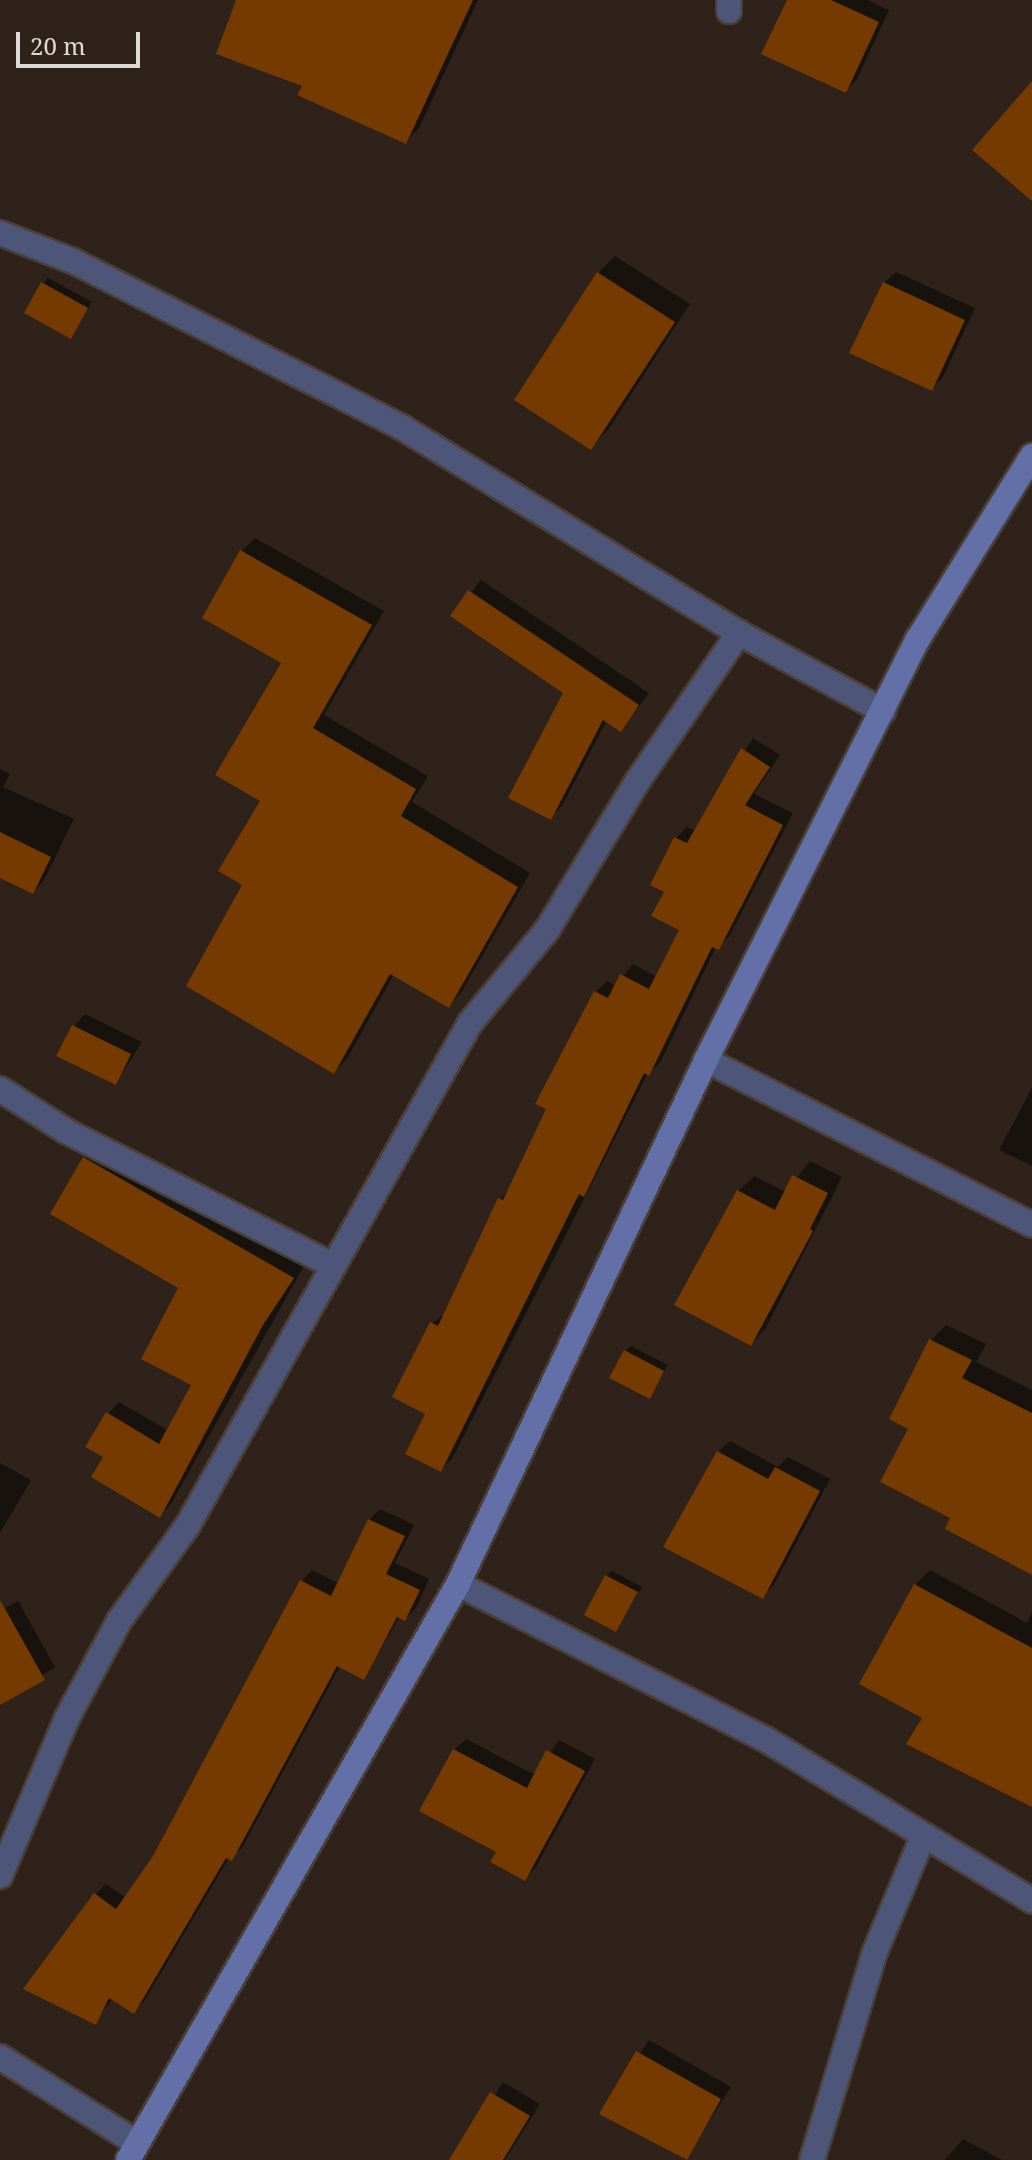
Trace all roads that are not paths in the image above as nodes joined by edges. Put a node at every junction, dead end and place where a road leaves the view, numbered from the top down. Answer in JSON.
{"nodes":[{"id":1,"x":0,"y":233,"type":"edge"},
{"id":2,"x":1032,"y":456,"type":"edge"},
{"id":3,"x":739,"y":633,"type":"junction"},
{"id":4,"x":883,"y":711,"type":"junction"},
{"id":5,"x":706,"y":1060,"type":"junction"},
{"id":6,"x":0,"y":1089,"type":"edge"},
{"id":7,"x":1032,"y":1225,"type":"edge"},
{"id":8,"x":333,"y":1265,"type":"junction"},
{"id":9,"x":458,"y":1584,"type":"junction"},
{"id":10,"x":922,"y":1839,"type":"junction"},
{"id":11,"x":0,"y":1876,"type":"edge"},
{"id":12,"x":1032,"y":1901,"type":"edge"},
{"id":13,"x":0,"y":2057,"type":"edge"},
{"id":14,"x":132,"y":2151,"type":"edge"},
{"id":15,"x":812,"y":2160,"type":"edge"}],
"edges":[{"from":1,"to":3,"type":"street"},
{"from":2,"to":4,"type":"street"},
{"from":3,"to":4,"type":"street"},
{"from":3,"to":8,"type":"street"},
{"from":4,"to":5,"type":"street"},
{"from":5,"to":7,"type":"street"},
{"from":5,"to":9,"type":"street"},
{"from":6,"to":8,"type":"street"},
{"from":8,"to":11,"type":"street"},
{"from":9,"to":10,"type":"street"},
{"from":9,"to":14,"type":"street"},
{"from":10,"to":12,"type":"street"},
{"from":10,"to":15,"type":"street"},
{"from":13,"to":14,"type":"street"}]}
